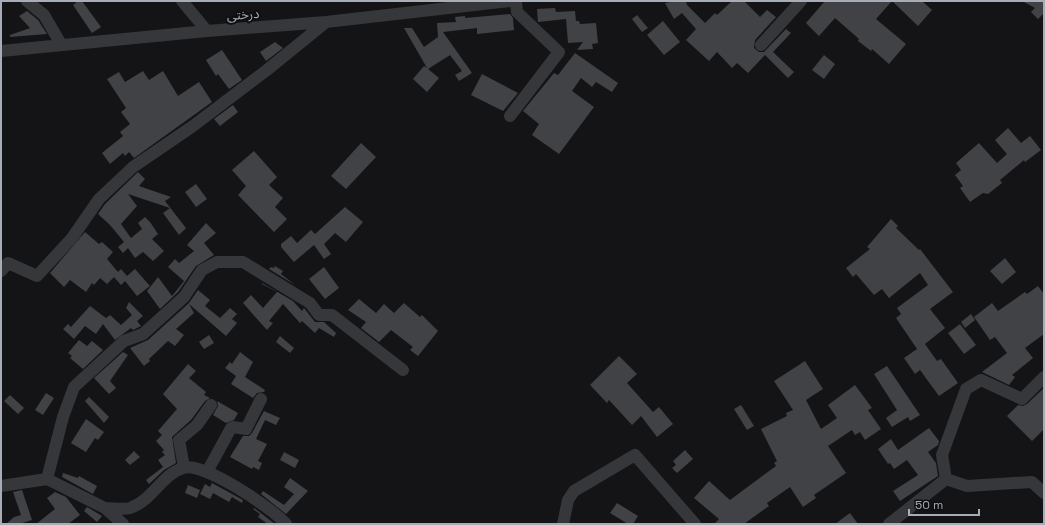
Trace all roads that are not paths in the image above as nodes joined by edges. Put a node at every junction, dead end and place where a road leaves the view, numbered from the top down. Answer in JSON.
{"nodes":[{"id":1,"x":27,"y":1,"type":"edge"},
{"id":2,"x":182,"y":1,"type":"edge"},
{"id":3,"x":510,"y":1,"type":"edge"},
{"id":4,"x":516,"y":1,"type":"edge"},
{"id":5,"x":801,"y":1,"type":"edge"},
{"id":6,"x":496,"y":2,"type":"edge"},
{"id":7,"x":326,"y":22,"type":"junction"},
{"id":8,"x":207,"y":31,"type":"junction"},
{"id":9,"x":61,"y":44,"type":"junction"},
{"id":10,"x":761,"y":45,"type":"dead end"},
{"id":11,"x":1,"y":51,"type":"edge"},
{"id":12,"x":510,"y":116,"type":"dead end"},
{"id":13,"x":1,"y":271,"type":"edge"},
{"id":14,"x":403,"y":370,"type":"dead end"},
{"id":15,"x":1044,"y":377,"type":"edge"},
{"id":16,"x":261,"y":399,"type":"dead end"},
{"id":17,"x":211,"y":405,"type":"dead end"},
{"id":18,"x":184,"y":467,"type":"junction"},
{"id":19,"x":207,"y":472,"type":"junction"},
{"id":20,"x":47,"y":479,"type":"junction"},
{"id":21,"x":946,"y":479,"type":"junction"},
{"id":22,"x":1,"y":486,"type":"edge"},
{"id":23,"x":1044,"y":493,"type":"edge"},
{"id":24,"x":105,"y":508,"type":"junction"},
{"id":25,"x":122,"y":524,"type":"edge"},
{"id":26,"x":286,"y":524,"type":"edge"},
{"id":27,"x":563,"y":524,"type":"edge"},
{"id":28,"x":695,"y":524,"type":"edge"},
{"id":29,"x":889,"y":524,"type":"edge"}],
"edges":[{"from":1,"to":9,"type":"street"},
{"from":2,"to":8,"type":"street"},
{"from":3,"to":6,"type":"street","name":"درختی"},
{"from":4,"to":12,"type":"street"},
{"from":5,"to":10,"type":"street"},
{"from":6,"to":7,"type":"street","name":"درختی"},
{"from":7,"to":8,"type":"street","name":"درختی"},
{"from":7,"to":13,"type":"street"},
{"from":8,"to":9,"type":"street","name":"درختی"},
{"from":9,"to":11,"type":"street","name":"درختی"},
{"from":14,"to":20,"type":"street"},
{"from":15,"to":21,"type":"street"},
{"from":16,"to":19,"type":"street"},
{"from":17,"to":18,"type":"street"},
{"from":18,"to":19,"type":"street"},
{"from":18,"to":24,"type":"street"},
{"from":19,"to":26,"type":"street"},
{"from":20,"to":22,"type":"street"},
{"from":20,"to":24,"type":"street"},
{"from":21,"to":23,"type":"street"},
{"from":21,"to":29,"type":"street"},
{"from":24,"to":25,"type":"street"},
{"from":27,"to":28,"type":"street"}]}
